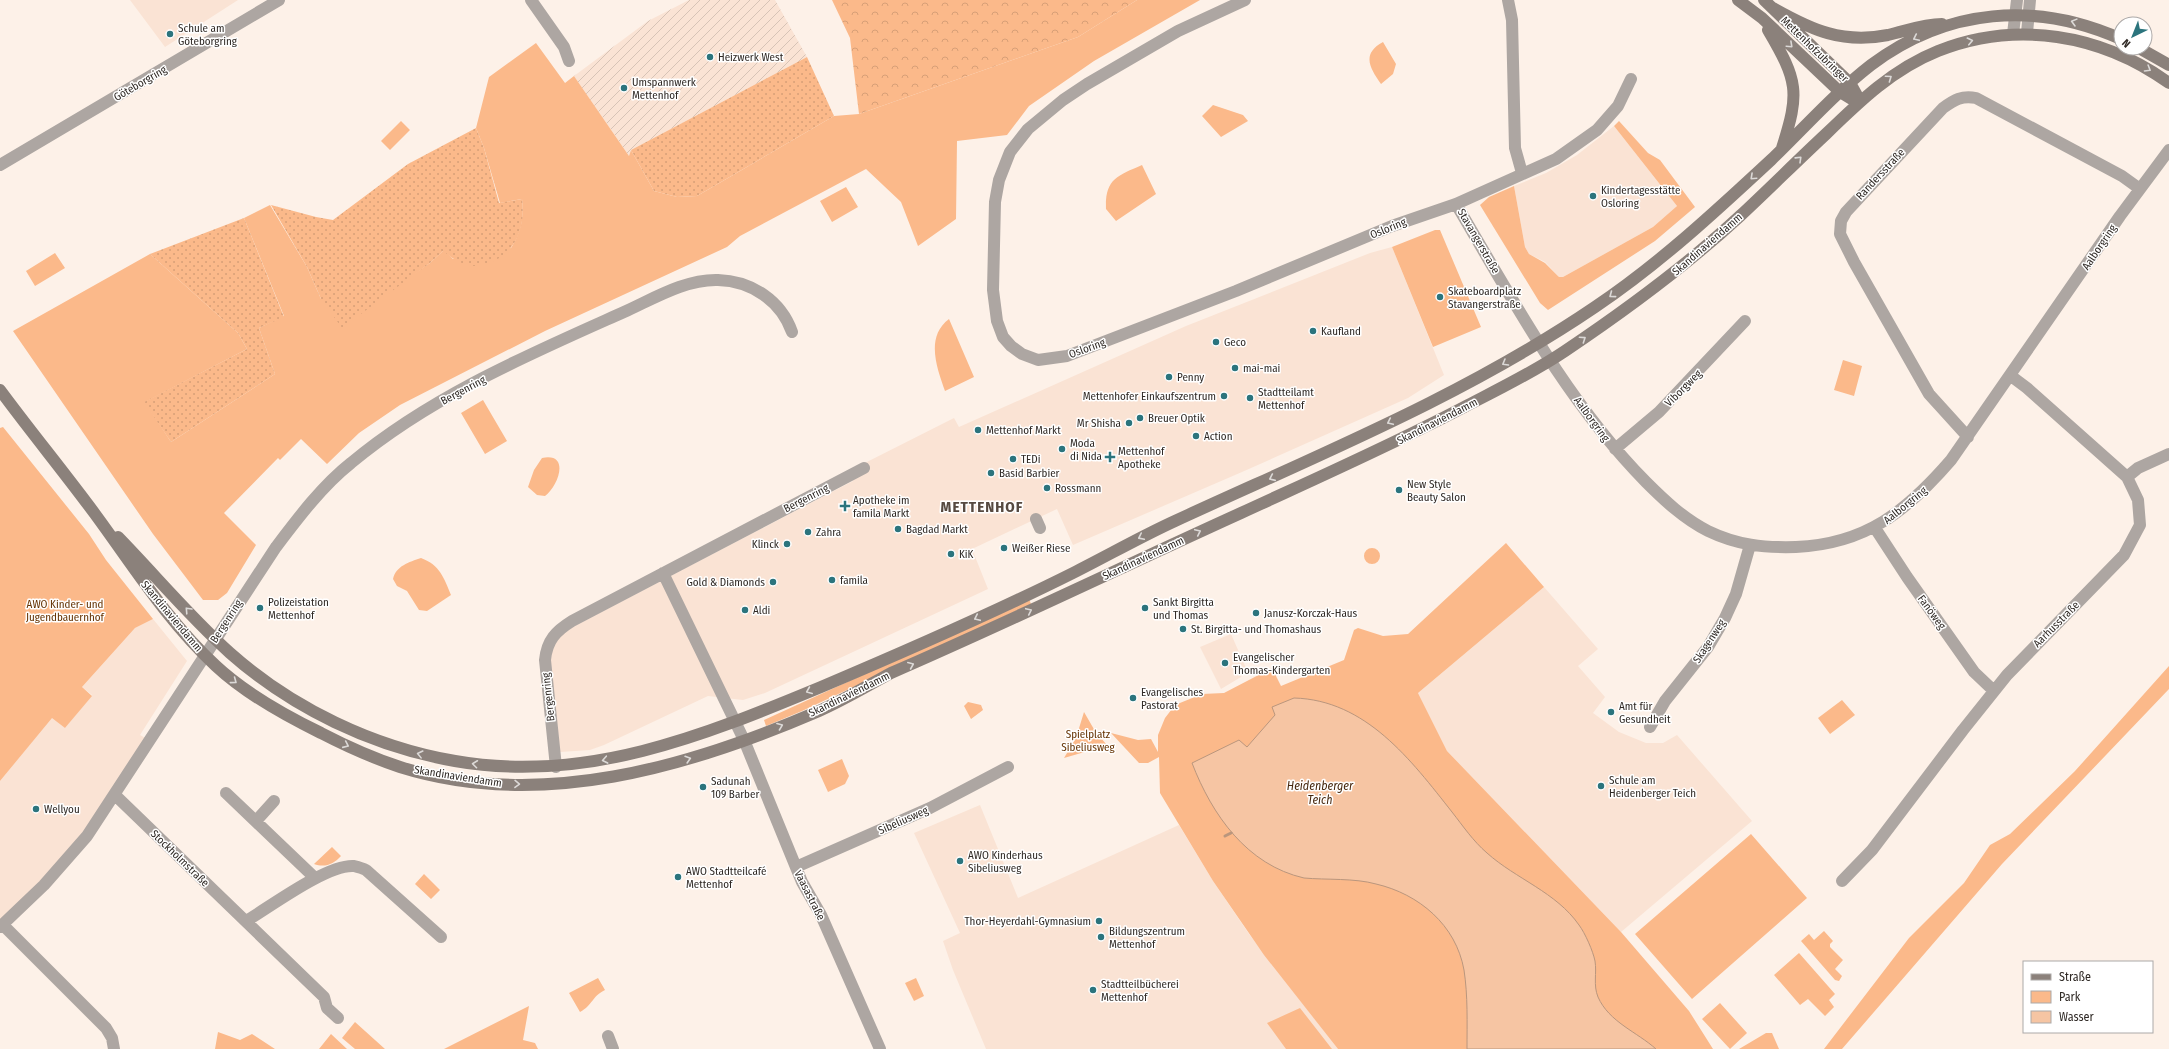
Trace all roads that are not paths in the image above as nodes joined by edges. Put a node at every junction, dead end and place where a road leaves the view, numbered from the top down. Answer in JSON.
{"nodes":[{"id":1,"x":279,"y":0,"type":"edge"},
{"id":2,"x":531,"y":0,"type":"edge"},
{"id":3,"x":1245,"y":0,"type":"edge"},
{"id":4,"x":1508,"y":0,"type":"edge"},
{"id":5,"x":1738,"y":0,"type":"edge"},
{"id":6,"x":2017,"y":0,"type":"edge"},
{"id":7,"x":2030,"y":0,"type":"edge"},
{"id":8,"x":1769,"y":4,"type":"edge"},
{"id":9,"x":2015,"y":15,"type":"junction"},
{"id":10,"x":2028,"y":15,"type":"junction"},
{"id":11,"x":1762,"y":18,"type":"junction"},
{"id":12,"x":1952,"y":24,"type":"junction"},
{"id":13,"x":2027,"y":33,"type":"junction"},
{"id":14,"x":2013,"y":34,"type":"junction"},
{"id":15,"x":2113,"y":36,"type":"edge"},
{"id":16,"x":2153,"y":56,"type":"edge"},
{"id":17,"x":569,"y":61,"type":"dead end"},
{"id":18,"x":2169,"y":65,"type":"edge"},
{"id":19,"x":1631,"y":79,"type":"dead end"},
{"id":20,"x":1850,"y":83,"type":"junction"},
{"id":21,"x":2169,"y":83,"type":"edge"},
{"id":22,"x":1840,"y":92,"type":"junction"},
{"id":23,"x":1859,"y":102,"type":"junction"},
{"id":24,"x":1781,"y":150,"type":"junction"},
{"id":25,"x":2169,"y":150,"type":"edge"},
{"id":26,"x":0,"y":165,"type":"edge"},
{"id":27,"x":1522,"y":174,"type":"junction"},
{"id":28,"x":2140,"y":189,"type":"junction"},
{"id":29,"x":1456,"y":204,"type":"junction"},
{"id":30,"x":1745,"y":321,"type":"dead end"},
{"id":31,"x":792,"y":332,"type":"dead end"},
{"id":32,"x":1539,"y":344,"type":"junction"},
{"id":33,"x":1551,"y":360,"type":"junction"},
{"id":34,"x":2011,"y":376,"type":"junction"},
{"id":35,"x":0,"y":390,"type":"edge"},
{"id":36,"x":1968,"y":437,"type":"junction"},
{"id":37,"x":1615,"y":449,"type":"junction"},
{"id":38,"x":2169,"y":454,"type":"edge"},
{"id":39,"x":864,"y":468,"type":"dead end"},
{"id":40,"x":2127,"y":477,"type":"junction"},
{"id":41,"x":96,"y":515,"type":"junction"},
{"id":42,"x":1875,"y":528,"type":"junction"},
{"id":43,"x":1750,"y":546,"type":"junction"},
{"id":44,"x":663,"y":573,"type":"junction"},
{"id":45,"x":215,"y":639,"type":"junction"},
{"id":46,"x":204,"y":655,"type":"junction"},
{"id":47,"x":1994,"y":691,"type":"junction"},
{"id":48,"x":735,"y":722,"type":"junction"},
{"id":49,"x":1650,"y":727,"type":"dead end"},
{"id":50,"x":744,"y":740,"type":"junction"},
{"id":51,"x":556,"y":767,"type":"junction"},
{"id":52,"x":1008,"y":767,"type":"dead end"},
{"id":53,"x":226,"y":793,"type":"dead end"},
{"id":54,"x":115,"y":795,"type":"junction"},
{"id":55,"x":274,"y":801,"type":"dead end"},
{"id":56,"x":256,"y":821,"type":"junction"},
{"id":57,"x":796,"y":867,"type":"junction"},
{"id":58,"x":315,"y":878,"type":"junction"},
{"id":59,"x":1842,"y":881,"type":"dead end"},
{"id":60,"x":246,"y":921,"type":"junction"},
{"id":61,"x":2,"y":926,"type":"edge"},
{"id":62,"x":441,"y":938,"type":"dead end"},
{"id":63,"x":338,"y":1018,"type":"dead end"},
{"id":64,"x":608,"y":1036,"type":"dead end"},
{"id":65,"x":114,"y":1049,"type":"edge"},
{"id":66,"x":614,"y":1049,"type":"edge"},
{"id":67,"x":880,"y":1049,"type":"edge"}],
"edges":[{"from":1,"to":26,"type":"street","name":"Göteborgring"},
{"from":2,"to":17,"type":"street"},
{"from":3,"to":29,"type":"street","name":"Osloring"},
{"from":4,"to":27,"type":"street"},
{"from":5,"to":11,"type":"main road"},
{"from":6,"to":9,"type":"street"},
{"from":7,"to":10,"type":"street"},
{"from":8,"to":12,"type":"main road"},
{"from":8,"to":20,"type":"main road","name":"Mettenhofzubringer"},
{"from":9,"to":10,"type":"main road","name":"Skandinaviendamm"},
{"from":9,"to":12,"type":"main road","name":"Skandinaviendamm"},
{"from":9,"to":14,"type":"street"},
{"from":10,"to":13,"type":"street"},
{"from":15,"to":10,"type":"main road","name":"Skandinaviendamm","one_way":true},
{"from":11,"to":22,"type":"main road","one_way":true},
{"from":11,"to":24,"type":"main road","name":"Skandinaviendamm"},
{"from":12,"to":20,"type":"main road","name":"Skandinaviendamm","one_way":true},
{"from":13,"to":14,"type":"main road","name":"Skandinaviendamm"},
{"from":13,"to":21,"type":"main road","name":"Skandinaviendamm","one_way":true},
{"from":23,"to":14,"type":"main road","name":"Skandinaviendamm","one_way":true},
{"from":16,"to":18,"type":"main road"},
{"from":19,"to":27,"type":"street","name":"Osloring"},
{"from":20,"to":22,"type":"main road","name":"Skandinaviendamm"},
{"from":20,"to":23,"type":"main road","name":"Mettenhofzubringer"},
{"from":22,"to":23,"type":"main road"},
{"from":22,"to":24,"type":"main road","name":"Skandinaviendamm"},
{"from":33,"to":23,"type":"main road","name":"Skandinaviendamm","one_way":true},
{"from":24,"to":32,"type":"main road","name":"Skandinaviendamm","one_way":true},
{"from":25,"to":28,"type":"street","name":"Aalborgring"},
{"from":27,"to":29,"type":"street","name":"Osloring"},
{"from":28,"to":34,"type":"street","name":"Aalborgring"},
{"from":28,"to":36,"type":"street","name":"Randersstraße"},
{"from":29,"to":32,"type":"street","name":"Stavangerstraße"},
{"from":30,"to":37,"type":"street","name":"Viborgweg"},
{"from":31,"to":45,"type":"street","name":"Bergenring"},
{"from":32,"to":33,"type":"street","name":"Stavangerstraße"},
{"from":32,"to":48,"type":"main road","name":"Skandinaviendamm","one_way":true},
{"from":33,"to":37,"type":"street","name":"Aalborgring"},
{"from":50,"to":33,"type":"main road","name":"Skandinaviendamm","one_way":true},
{"from":34,"to":36,"type":"street","name":"Aalborgring"},
{"from":34,"to":40,"type":"street","name":"Aarhusstraße"},
{"from":35,"to":41,"type":"main road","name":"Skandinaviendamm"},
{"from":36,"to":42,"type":"street","name":"Aalborgring"},
{"from":37,"to":43,"type":"street","name":"Aalborgring"},
{"from":38,"to":40,"type":"street"},
{"from":39,"to":44,"type":"street","name":"Bergenring"},
{"from":40,"to":47,"type":"street","name":"Aarhusstraße"},
{"from":45,"to":41,"type":"main road","name":"Skandinaviendamm","one_way":true},
{"from":41,"to":46,"type":"main road","name":"Skandinaviendamm"},
{"from":42,"to":43,"type":"street","name":"Aalborgring"},
{"from":42,"to":47,"type":"street","name":"Fanöweg"},
{"from":43,"to":49,"type":"street","name":"Skagenweg"},
{"from":44,"to":48,"type":"street"},
{"from":44,"to":51,"type":"street","name":"Bergenring"},
{"from":45,"to":46,"type":"street","name":"Bergenring"},
{"from":51,"to":45,"type":"main road","name":"Skandinaviendamm","one_way":true},
{"from":46,"to":50,"type":"main road","name":"Skandinaviendamm","one_way":true},
{"from":46,"to":54,"type":"street"},
{"from":47,"to":59,"type":"street","name":"Aarhusstraße"},
{"from":48,"to":50,"type":"street"},
{"from":48,"to":51,"type":"main road","name":"Skandinaviendamm","one_way":true},
{"from":50,"to":57,"type":"street","name":"Vaasastraße"},
{"from":52,"to":57,"type":"street","name":"Sibeliusweg"},
{"from":53,"to":56,"type":"street"},
{"from":54,"to":60,"type":"street","name":"Stockholmstraße"},
{"from":54,"to":61,"type":"street"},
{"from":55,"to":56,"type":"street"},
{"from":56,"to":58,"type":"street"},
{"from":57,"to":67,"type":"street","name":"Vaasastraße"},
{"from":58,"to":60,"type":"street"},
{"from":58,"to":62,"type":"street"},
{"from":60,"to":63,"type":"street","name":"Stockholmstraße"},
{"from":61,"to":65,"type":"street"},
{"from":64,"to":66,"type":"street"}]}
